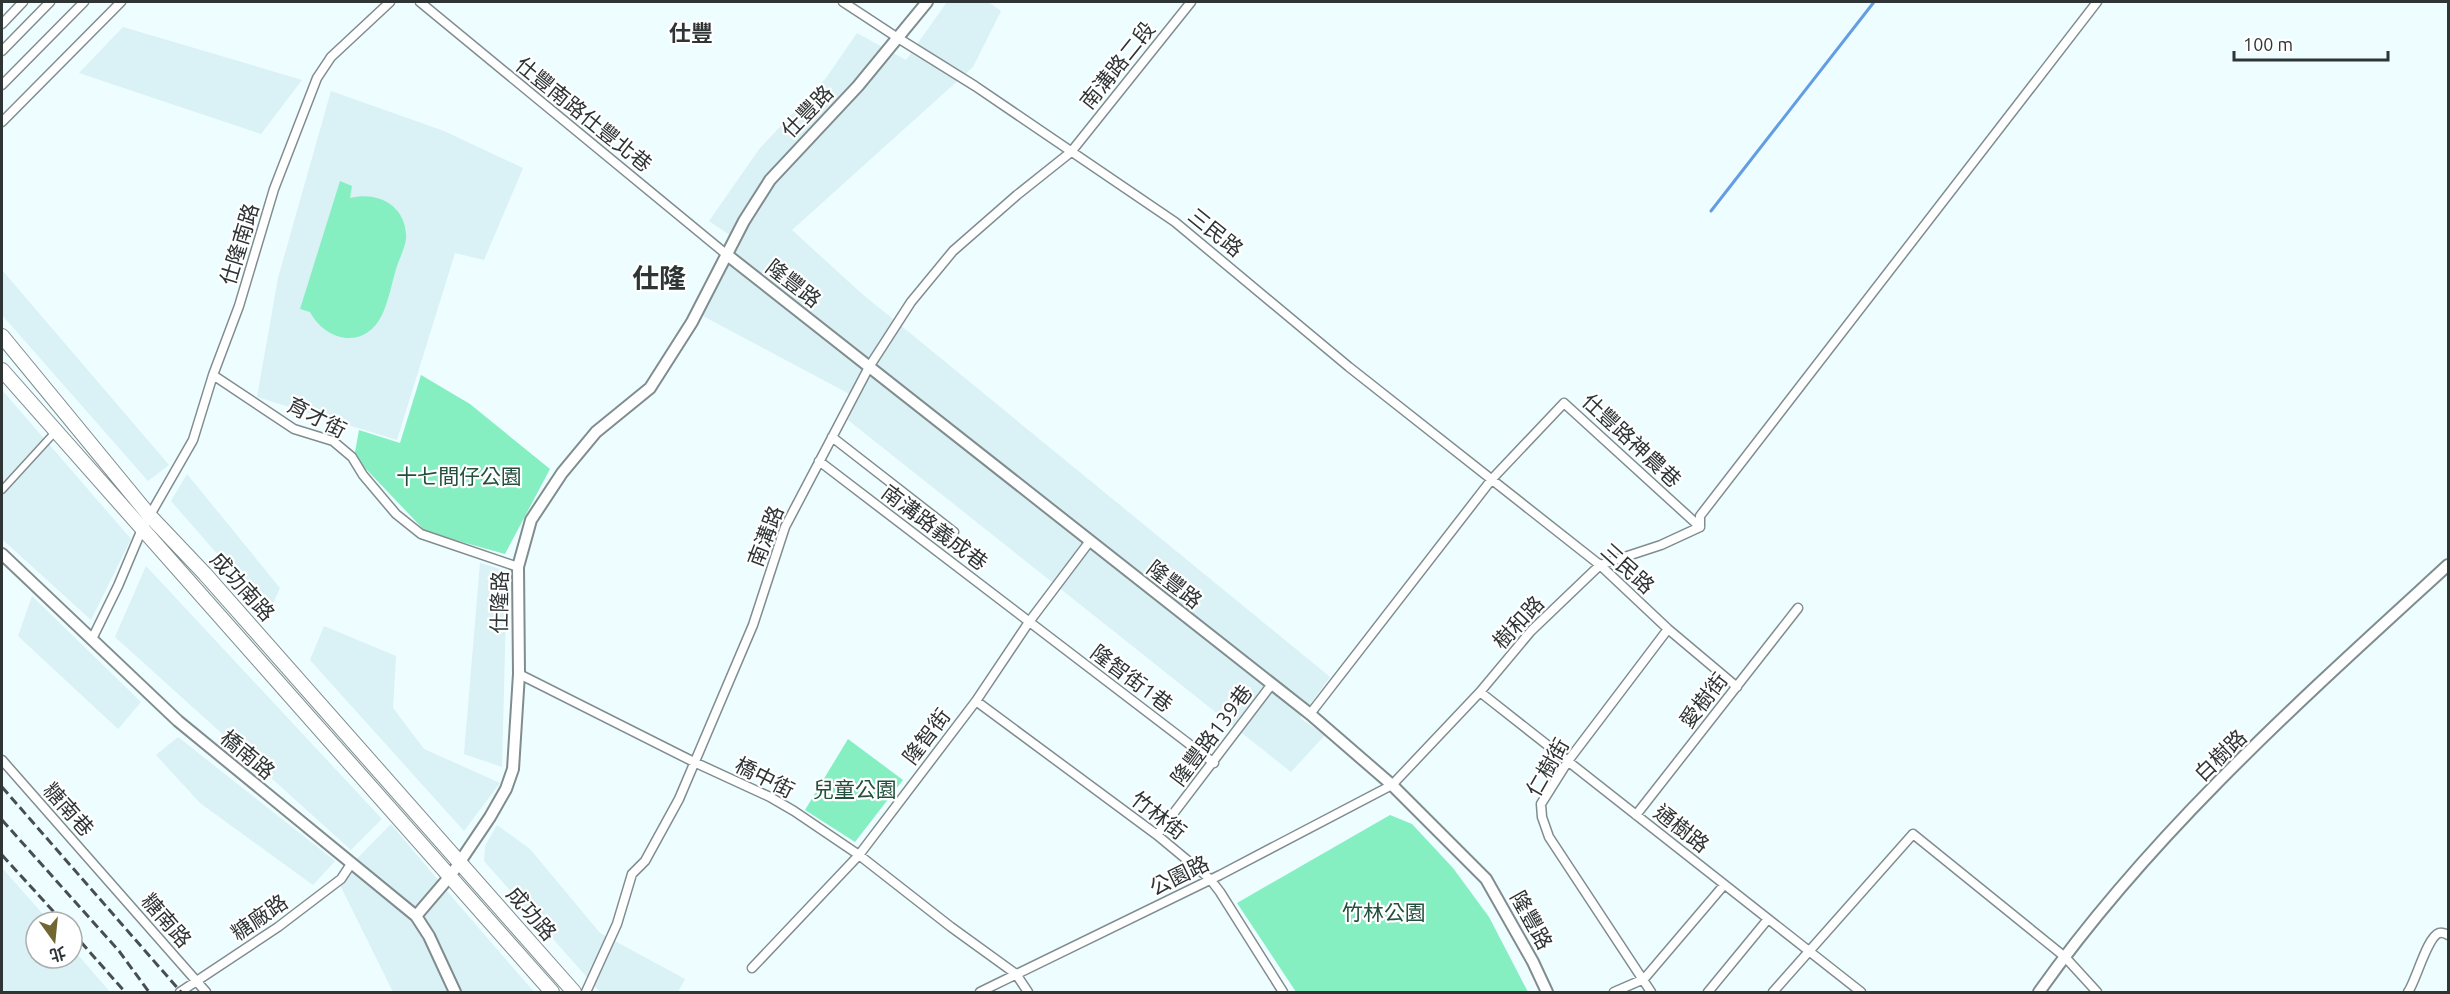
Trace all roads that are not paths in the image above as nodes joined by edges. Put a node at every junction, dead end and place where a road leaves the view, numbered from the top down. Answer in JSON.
{"nodes":[{"id":1,"x":23,"y":2,"type":"edge"},
{"id":2,"x":50,"y":2,"type":"edge"},
{"id":3,"x":84,"y":2,"type":"edge"},
{"id":4,"x":121,"y":2,"type":"edge"},
{"id":5,"x":390,"y":2,"type":"edge"},
{"id":6,"x":420,"y":2,"type":"edge"},
{"id":7,"x":843,"y":2,"type":"edge"},
{"id":8,"x":927,"y":2,"type":"edge"},
{"id":9,"x":1191,"y":2,"type":"edge"},
{"id":10,"x":2097,"y":2,"type":"edge"},
{"id":11,"x":2,"y":24,"type":"edge"},
{"id":12,"x":897,"y":38,"type":"junction"},
{"id":13,"x":2,"y":51,"type":"edge"},
{"id":14,"x":2,"y":85,"type":"edge"},
{"id":15,"x":2,"y":122,"type":"edge"},
{"id":16,"x":1071,"y":152,"type":"junction"},
{"id":17,"x":726,"y":254,"type":"junction"},
{"id":18,"x":2,"y":336,"type":"edge"},
{"id":19,"x":869,"y":367,"type":"junction"},
{"id":20,"x":2,"y":370,"type":"edge"},
{"id":21,"x":213,"y":375,"type":"junction"},
{"id":22,"x":56,"y":431,"type":"junction"},
{"id":23,"x":832,"y":437,"type":"junction"},
{"id":24,"x":819,"y":461,"type":"junction"},
{"id":25,"x":1492,"y":479,"type":"junction"},
{"id":26,"x":2,"y":490,"type":"edge"},
{"id":27,"x":149,"y":515,"type":"junction"},
{"id":28,"x":1700,"y":527,"type":"junction"},
{"id":29,"x":142,"y":529,"type":"junction"},
{"id":30,"x":954,"y":532,"type":"dead end"},
{"id":31,"x":1090,"y":541,"type":"junction"},
{"id":32,"x":3,"y":559,"type":"edge"},
{"id":33,"x":1600,"y":565,"type":"junction"},
{"id":34,"x":2448,"y":565,"type":"edge"},
{"id":35,"x":518,"y":567,"type":"junction"},
{"id":36,"x":1798,"y":608,"type":"dead end"},
{"id":37,"x":1029,"y":622,"type":"junction"},
{"id":38,"x":1668,"y":629,"type":"junction"},
{"id":39,"x":92,"y":639,"type":"junction"},
{"id":40,"x":519,"y":674,"type":"junction"},
{"id":41,"x":1272,"y":684,"type":"junction"},
{"id":42,"x":1737,"y":687,"type":"junction"},
{"id":43,"x":1479,"y":692,"type":"junction"},
{"id":44,"x":976,"y":700,"type":"junction"},
{"id":45,"x":1310,"y":714,"type":"junction"},
{"id":46,"x":2,"y":760,"type":"edge"},
{"id":47,"x":1568,"y":761,"type":"junction"},
{"id":48,"x":694,"y":762,"type":"junction"},
{"id":49,"x":1214,"y":763,"type":"junction"},
{"id":50,"x":1392,"y":785,"type":"junction"},
{"id":51,"x":1636,"y":815,"type":"junction"},
{"id":52,"x":1157,"y":835,"type":"junction"},
{"id":53,"x":860,"y":855,"type":"junction"},
{"id":54,"x":458,"y":861,"type":"junction"},
{"id":55,"x":351,"y":864,"type":"junction"},
{"id":56,"x":451,"y":875,"type":"junction"},
{"id":57,"x":1210,"y":879,"type":"junction"},
{"id":58,"x":111,"y":882,"type":"joint"},
{"id":59,"x":1724,"y":885,"type":"junction"},
{"id":60,"x":416,"y":916,"type":"junction"},
{"id":61,"x":1768,"y":919,"type":"junction"},
{"id":62,"x":2448,"y":935,"type":"edge"},
{"id":63,"x":1808,"y":951,"type":"junction"},
{"id":64,"x":2065,"y":957,"type":"junction"},
{"id":65,"x":752,"y":968,"type":"dead end"},
{"id":66,"x":1016,"y":974,"type":"junction"},
{"id":67,"x":1644,"y":979,"type":"junction"},
{"id":68,"x":197,"y":981,"type":"junction"},
{"id":69,"x":180,"y":993,"type":"edge"},
{"id":70,"x":206,"y":993,"type":"edge"},
{"id":71,"x":455,"y":993,"type":"edge"},
{"id":72,"x":552,"y":993,"type":"edge"},
{"id":73,"x":574,"y":993,"type":"edge"},
{"id":74,"x":586,"y":993,"type":"edge"},
{"id":75,"x":980,"y":993,"type":"edge"},
{"id":76,"x":1028,"y":993,"type":"edge"},
{"id":77,"x":1283,"y":993,"type":"edge"},
{"id":78,"x":1547,"y":993,"type":"edge"},
{"id":79,"x":1614,"y":993,"type":"edge"},
{"id":80,"x":1651,"y":993,"type":"edge"},
{"id":81,"x":1708,"y":993,"type":"edge"},
{"id":82,"x":1773,"y":993,"type":"edge"},
{"id":83,"x":1862,"y":993,"type":"edge"},
{"id":84,"x":2039,"y":993,"type":"edge"},
{"id":85,"x":2097,"y":993,"type":"edge"},
{"id":86,"x":2408,"y":993,"type":"edge"}],
"edges":[{"from":1,"to":11,"type":"street"},
{"from":2,"to":13,"type":"street"},
{"from":3,"to":14,"type":"street"},
{"from":4,"to":15,"type":"street"},
{"from":5,"to":21,"type":"street","name":"仕隆南路"},
{"from":6,"to":17,"type":"street","name":"仕豐南路仕豐北巷"},
{"from":7,"to":12,"type":"street","name":"三民路"},
{"from":8,"to":12,"type":"street","name":"仕豐路"},
{"from":9,"to":16,"type":"street","name":"南溝路二段"},
{"from":10,"to":28,"type":"street"},
{"from":12,"to":16,"type":"street","name":"三民路"},
{"from":12,"to":17,"type":"street","name":"仕豐路"},
{"from":16,"to":19,"type":"street","name":"南溝路"},
{"from":16,"to":25,"type":"street","name":"三民路"},
{"from":17,"to":19,"type":"street","name":"隆豐路"},
{"from":17,"to":35,"type":"street","name":"仕隆路"},
{"from":18,"to":27,"type":"main road","name":"成功南路"},
{"from":19,"to":23,"type":"street","name":"南溝路"},
{"from":19,"to":31,"type":"street","name":"隆豐路"},
{"from":20,"to":22,"type":"main road","name":"成功南路"},
{"from":21,"to":27,"type":"street","name":"仕隆南路"},
{"from":21,"to":35,"type":"street","name":"育才街"},
{"from":22,"to":26,"type":"street"},
{"from":22,"to":29,"type":"main road","name":"成功南路"},
{"from":23,"to":24,"type":"street","name":"南溝路"},
{"from":23,"to":30,"type":"street"},
{"from":24,"to":37,"type":"street","name":"南溝路義成巷"},
{"from":24,"to":48,"type":"street","name":"南溝路"},
{"from":25,"to":28,"type":"street","name":"仕豐路神農巷"},
{"from":25,"to":33,"type":"street","name":"三民路"},
{"from":25,"to":45,"type":"street"},
{"from":27,"to":29,"type":"street","name":"仕隆南路"},
{"from":27,"to":54,"type":"main road","name":"成功南路"},
{"from":28,"to":33,"type":"street","name":"樹和路"},
{"from":29,"to":39,"type":"street","name":"仕隆南路"},
{"from":29,"to":56,"type":"main road","name":"成功南路"},
{"from":31,"to":37,"type":"street","name":"隆智街"},
{"from":31,"to":41,"type":"street","name":"隆豐路"},
{"from":32,"to":39,"type":"street","name":"橋南路"},
{"from":33,"to":38,"type":"street","name":"三民路"},
{"from":33,"to":43,"type":"street","name":"樹和路"},
{"from":34,"to":64,"type":"street","name":"白樹路"},
{"from":35,"to":40,"type":"street","name":"仕隆路"},
{"from":36,"to":42,"type":"street","name":"愛樹街"},
{"from":37,"to":44,"type":"street","name":"隆智街"},
{"from":37,"to":49,"type":"street","name":"隆智街1巷"},
{"from":38,"to":42,"type":"street","name":"三民路"},
{"from":38,"to":47,"type":"street","name":"仁樹街"},
{"from":39,"to":55,"type":"street","name":"橋南路"},
{"from":40,"to":48,"type":"street","name":"橋中街"},
{"from":40,"to":54,"type":"street","name":"仕隆路"},
{"from":41,"to":45,"type":"street","name":"隆豐路"},
{"from":41,"to":49,"type":"street","name":"隆豐路139巷"},
{"from":42,"to":51,"type":"street","name":"愛樹街"},
{"from":43,"to":47,"type":"street","name":"通樹路"},
{"from":43,"to":50,"type":"street","name":"樹和路"},
{"from":44,"to":52,"type":"street","name":"竹林街"},
{"from":44,"to":53,"type":"street","name":"隆智街"},
{"from":45,"to":50,"type":"street","name":"隆豐路"},
{"from":46,"to":58,"type":"street","name":"糖南巷"},
{"from":47,"to":51,"type":"street","name":"通樹路"},
{"from":47,"to":67,"type":"street","name":"仁樹街"},
{"from":48,"to":53,"type":"street","name":"橋中街"},
{"from":48,"to":74,"type":"street","name":"南溝路"},
{"from":49,"to":52,"type":"street","name":"隆豐路139巷"},
{"from":50,"to":57,"type":"street","name":"公園路"},
{"from":50,"to":78,"type":"street","name":"隆豐路"},
{"from":51,"to":59,"type":"street","name":"通樹路"},
{"from":52,"to":57,"type":"street","name":"竹林街"},
{"from":53,"to":65,"type":"street","name":"隆智街"},
{"from":53,"to":66,"type":"street","name":"橋中街"},
{"from":54,"to":56,"type":"street","name":"仕隆路"},
{"from":54,"to":73,"type":"main road","name":"成功路"},
{"from":55,"to":60,"type":"street","name":"橋南路"},
{"from":55,"to":68,"type":"street","name":"糖廠路"},
{"from":56,"to":60,"type":"street","name":"仕隆路"},
{"from":56,"to":72,"type":"main road","name":"成功路"},
{"from":57,"to":66,"type":"street","name":"公園路"},
{"from":57,"to":77,"type":"street","name":"竹林街"},
{"from":58,"to":68,"type":"street","name":"糖南路"},
{"from":59,"to":61,"type":"street","name":"通樹路"},
{"from":59,"to":67,"type":"street"},
{"from":60,"to":71,"type":"street","name":"橋南路"},
{"from":61,"to":63,"type":"street","name":"通樹路"},
{"from":61,"to":81,"type":"street"},
{"from":62,"to":86,"type":"street"},
{"from":63,"to":64,"type":"street"},
{"from":63,"to":82,"type":"street"},
{"from":63,"to":83,"type":"street","name":"通樹路"},
{"from":64,"to":84,"type":"street","name":"白樹路"},
{"from":64,"to":85,"type":"street"},
{"from":66,"to":75,"type":"street","name":"公園路"},
{"from":66,"to":76,"type":"street","name":"橋中街"},
{"from":67,"to":79,"type":"street"},
{"from":67,"to":80,"type":"street","name":"仁樹街"},
{"from":68,"to":69,"type":"street","name":"糖廠路"},
{"from":68,"to":70,"type":"street","name":"糖南路"}]}
